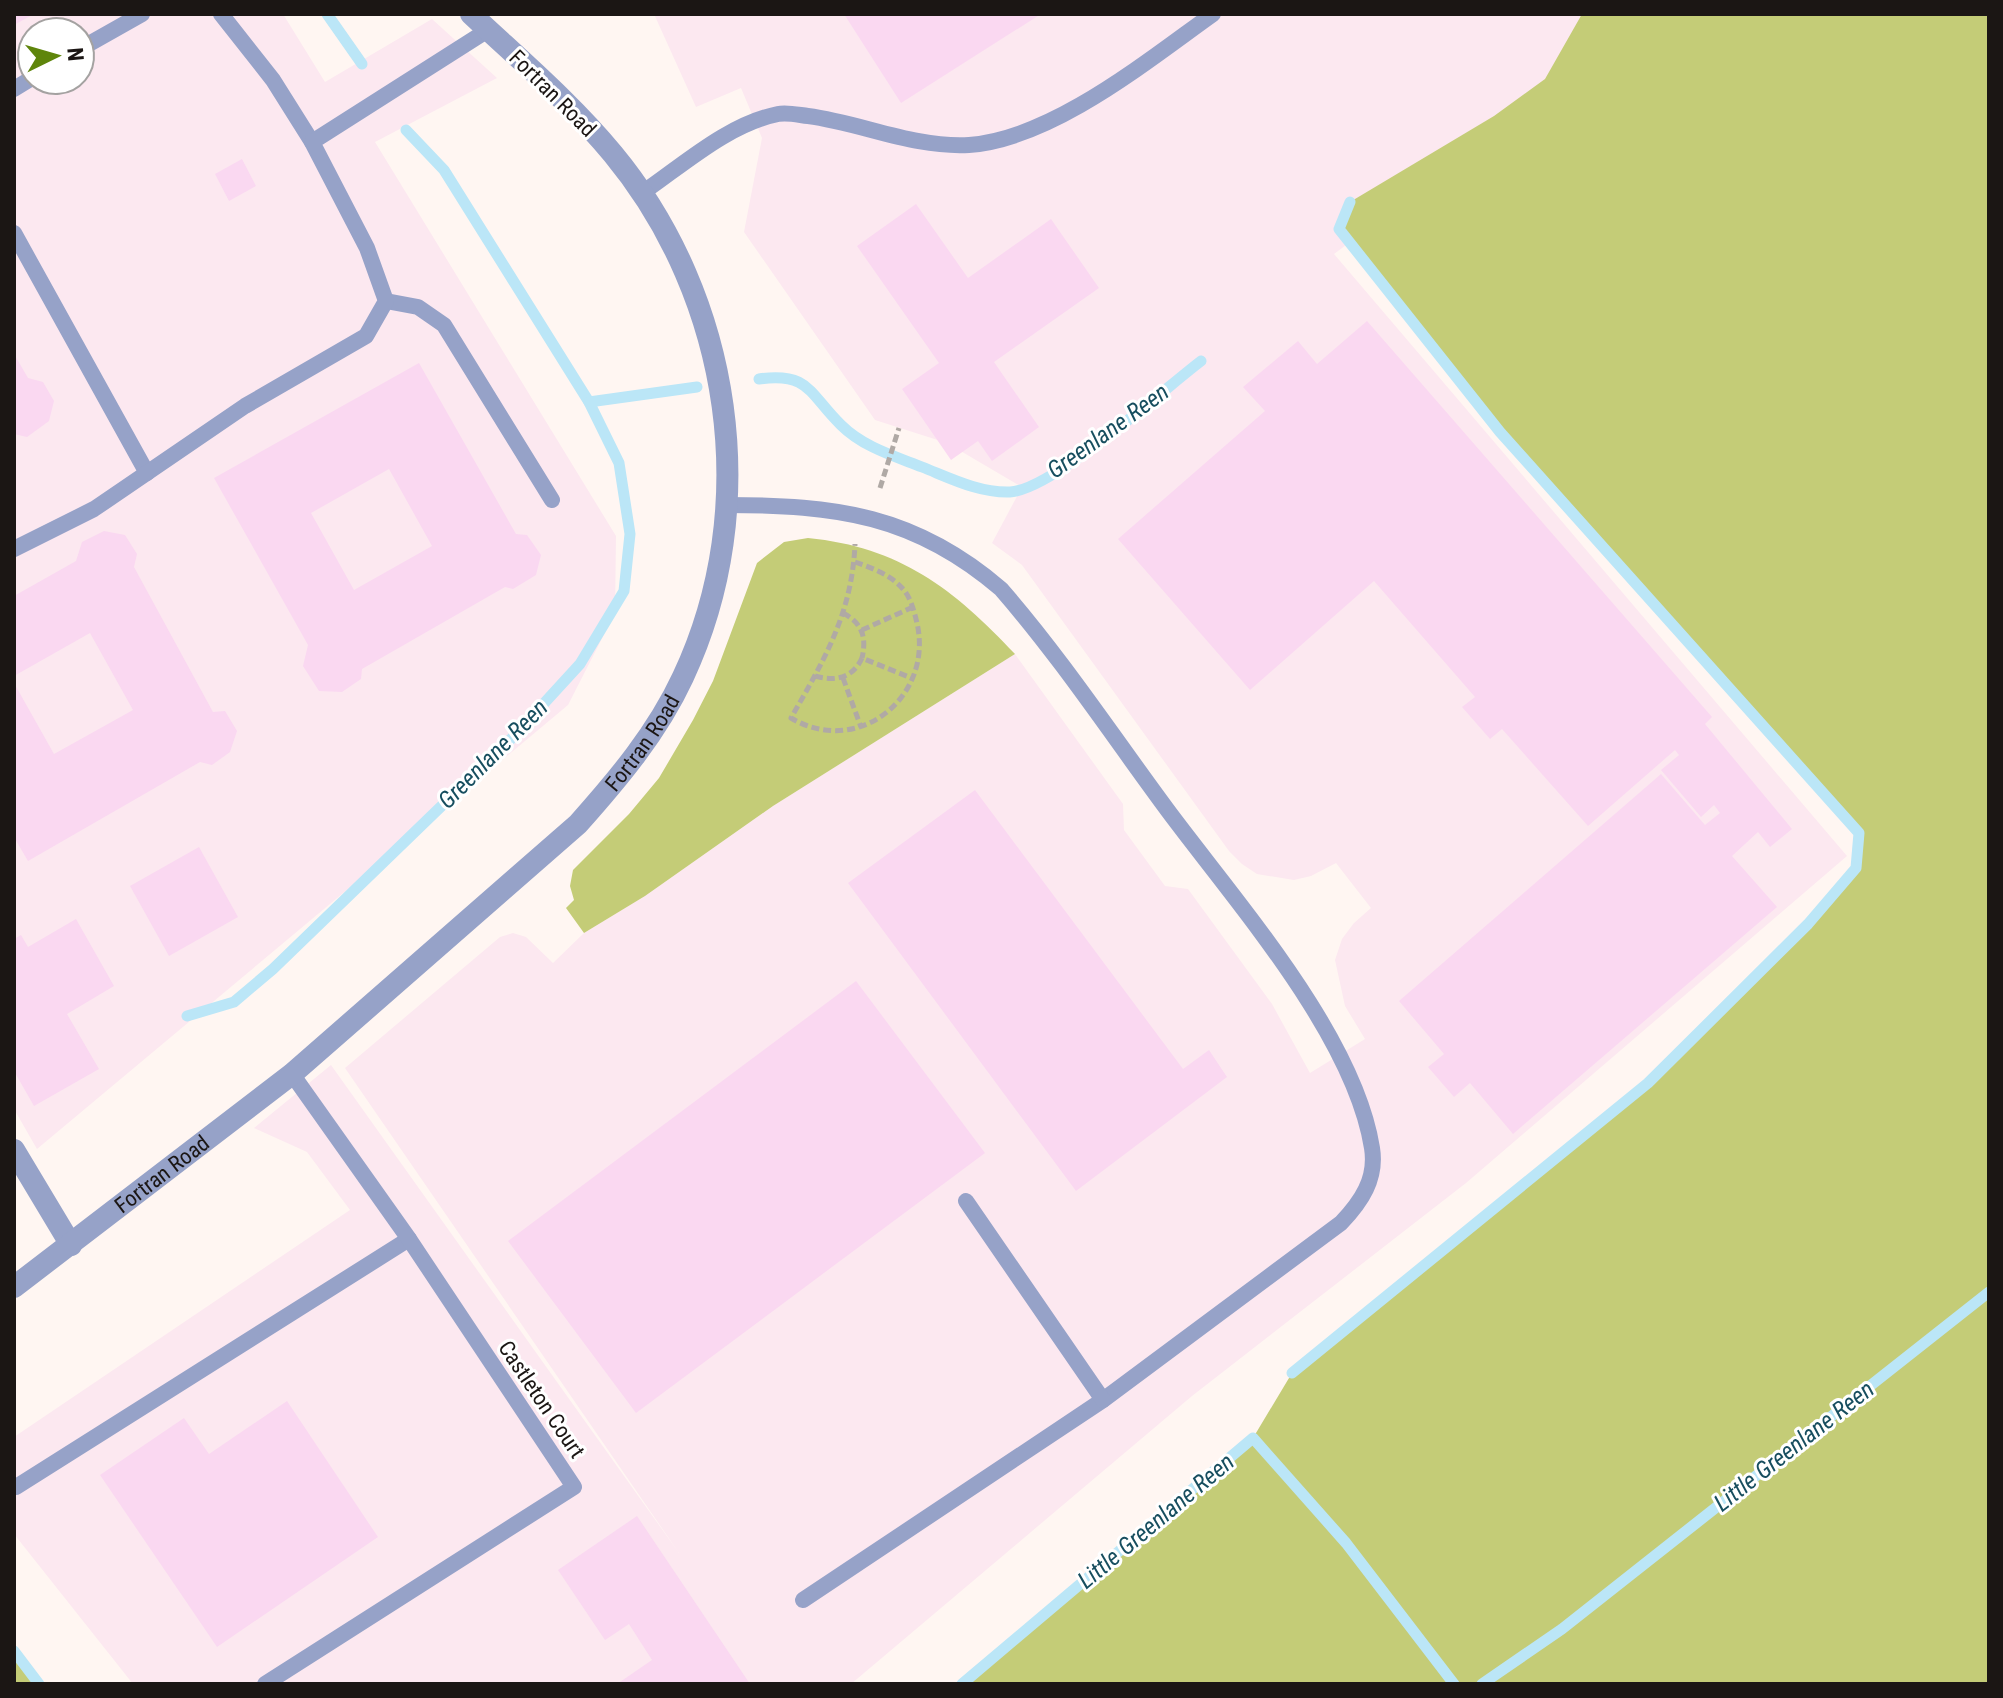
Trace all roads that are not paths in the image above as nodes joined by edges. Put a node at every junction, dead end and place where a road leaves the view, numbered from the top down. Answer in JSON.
{"nodes":[{"id":1,"x":142,"y":14,"type":"edge"},
{"id":2,"x":221,"y":14,"type":"edge"},
{"id":3,"x":471,"y":14,"type":"edge"},
{"id":4,"x":1213,"y":14,"type":"edge"},
{"id":5,"x":488,"y":30,"type":"junction"},
{"id":6,"x":96,"y":40,"type":"edge"},
{"id":7,"x":312,"y":142,"type":"junction"},
{"id":8,"x":642,"y":193,"type":"junction"},
{"id":9,"x":14,"y":233,"type":"edge"},
{"id":10,"x":386,"y":301,"type":"junction"},
{"id":11,"x":147,"y":473,"type":"junction"},
{"id":12,"x":552,"y":500,"type":"dead end"},
{"id":13,"x":726,"y":505,"type":"junction"},
{"id":14,"x":14,"y":549,"type":"edge"},
{"id":15,"x":292,"y":1074,"type":"junction"},
{"id":16,"x":14,"y":1150,"type":"edge"},
{"id":17,"x":966,"y":1201,"type":"dead end"},
{"id":18,"x":409,"y":1239,"type":"junction"},
{"id":19,"x":71,"y":1245,"type":"junction"},
{"id":20,"x":14,"y":1287,"type":"edge"},
{"id":21,"x":1103,"y":1400,"type":"junction"},
{"id":22,"x":16,"y":1487,"type":"edge"},
{"id":23,"x":803,"y":1600,"type":"dead end"},
{"id":24,"x":265,"y":1684,"type":"edge"}],
"edges":[{"from":1,"to":6,"type":"lane"},
{"from":2,"to":7,"type":"lane"},
{"from":3,"to":5,"type":"street","name":"Fortran Road"},
{"from":4,"to":8,"type":"lane"},
{"from":5,"to":7,"type":"lane"},
{"from":5,"to":8,"type":"street","name":"Fortran Road"},
{"from":7,"to":10,"type":"lane"},
{"from":8,"to":13,"type":"street","name":"Fortran Road"},
{"from":9,"to":11,"type":"lane"},
{"from":10,"to":11,"type":"lane"},
{"from":10,"to":12,"type":"lane"},
{"from":11,"to":14,"type":"lane"},
{"from":13,"to":15,"type":"street","name":"Fortran Road"},
{"from":13,"to":21,"type":"lane"},
{"from":15,"to":18,"type":"lane","name":"Castleton Court"},
{"from":15,"to":19,"type":"street","name":"Fortran Road"},
{"from":16,"to":19,"type":"street"},
{"from":17,"to":21,"type":"lane"},
{"from":18,"to":22,"type":"lane"},
{"from":18,"to":24,"type":"lane","name":"Castleton Court"},
{"from":19,"to":20,"type":"street","name":"Fortran Road"},
{"from":21,"to":23,"type":"lane"}]}
